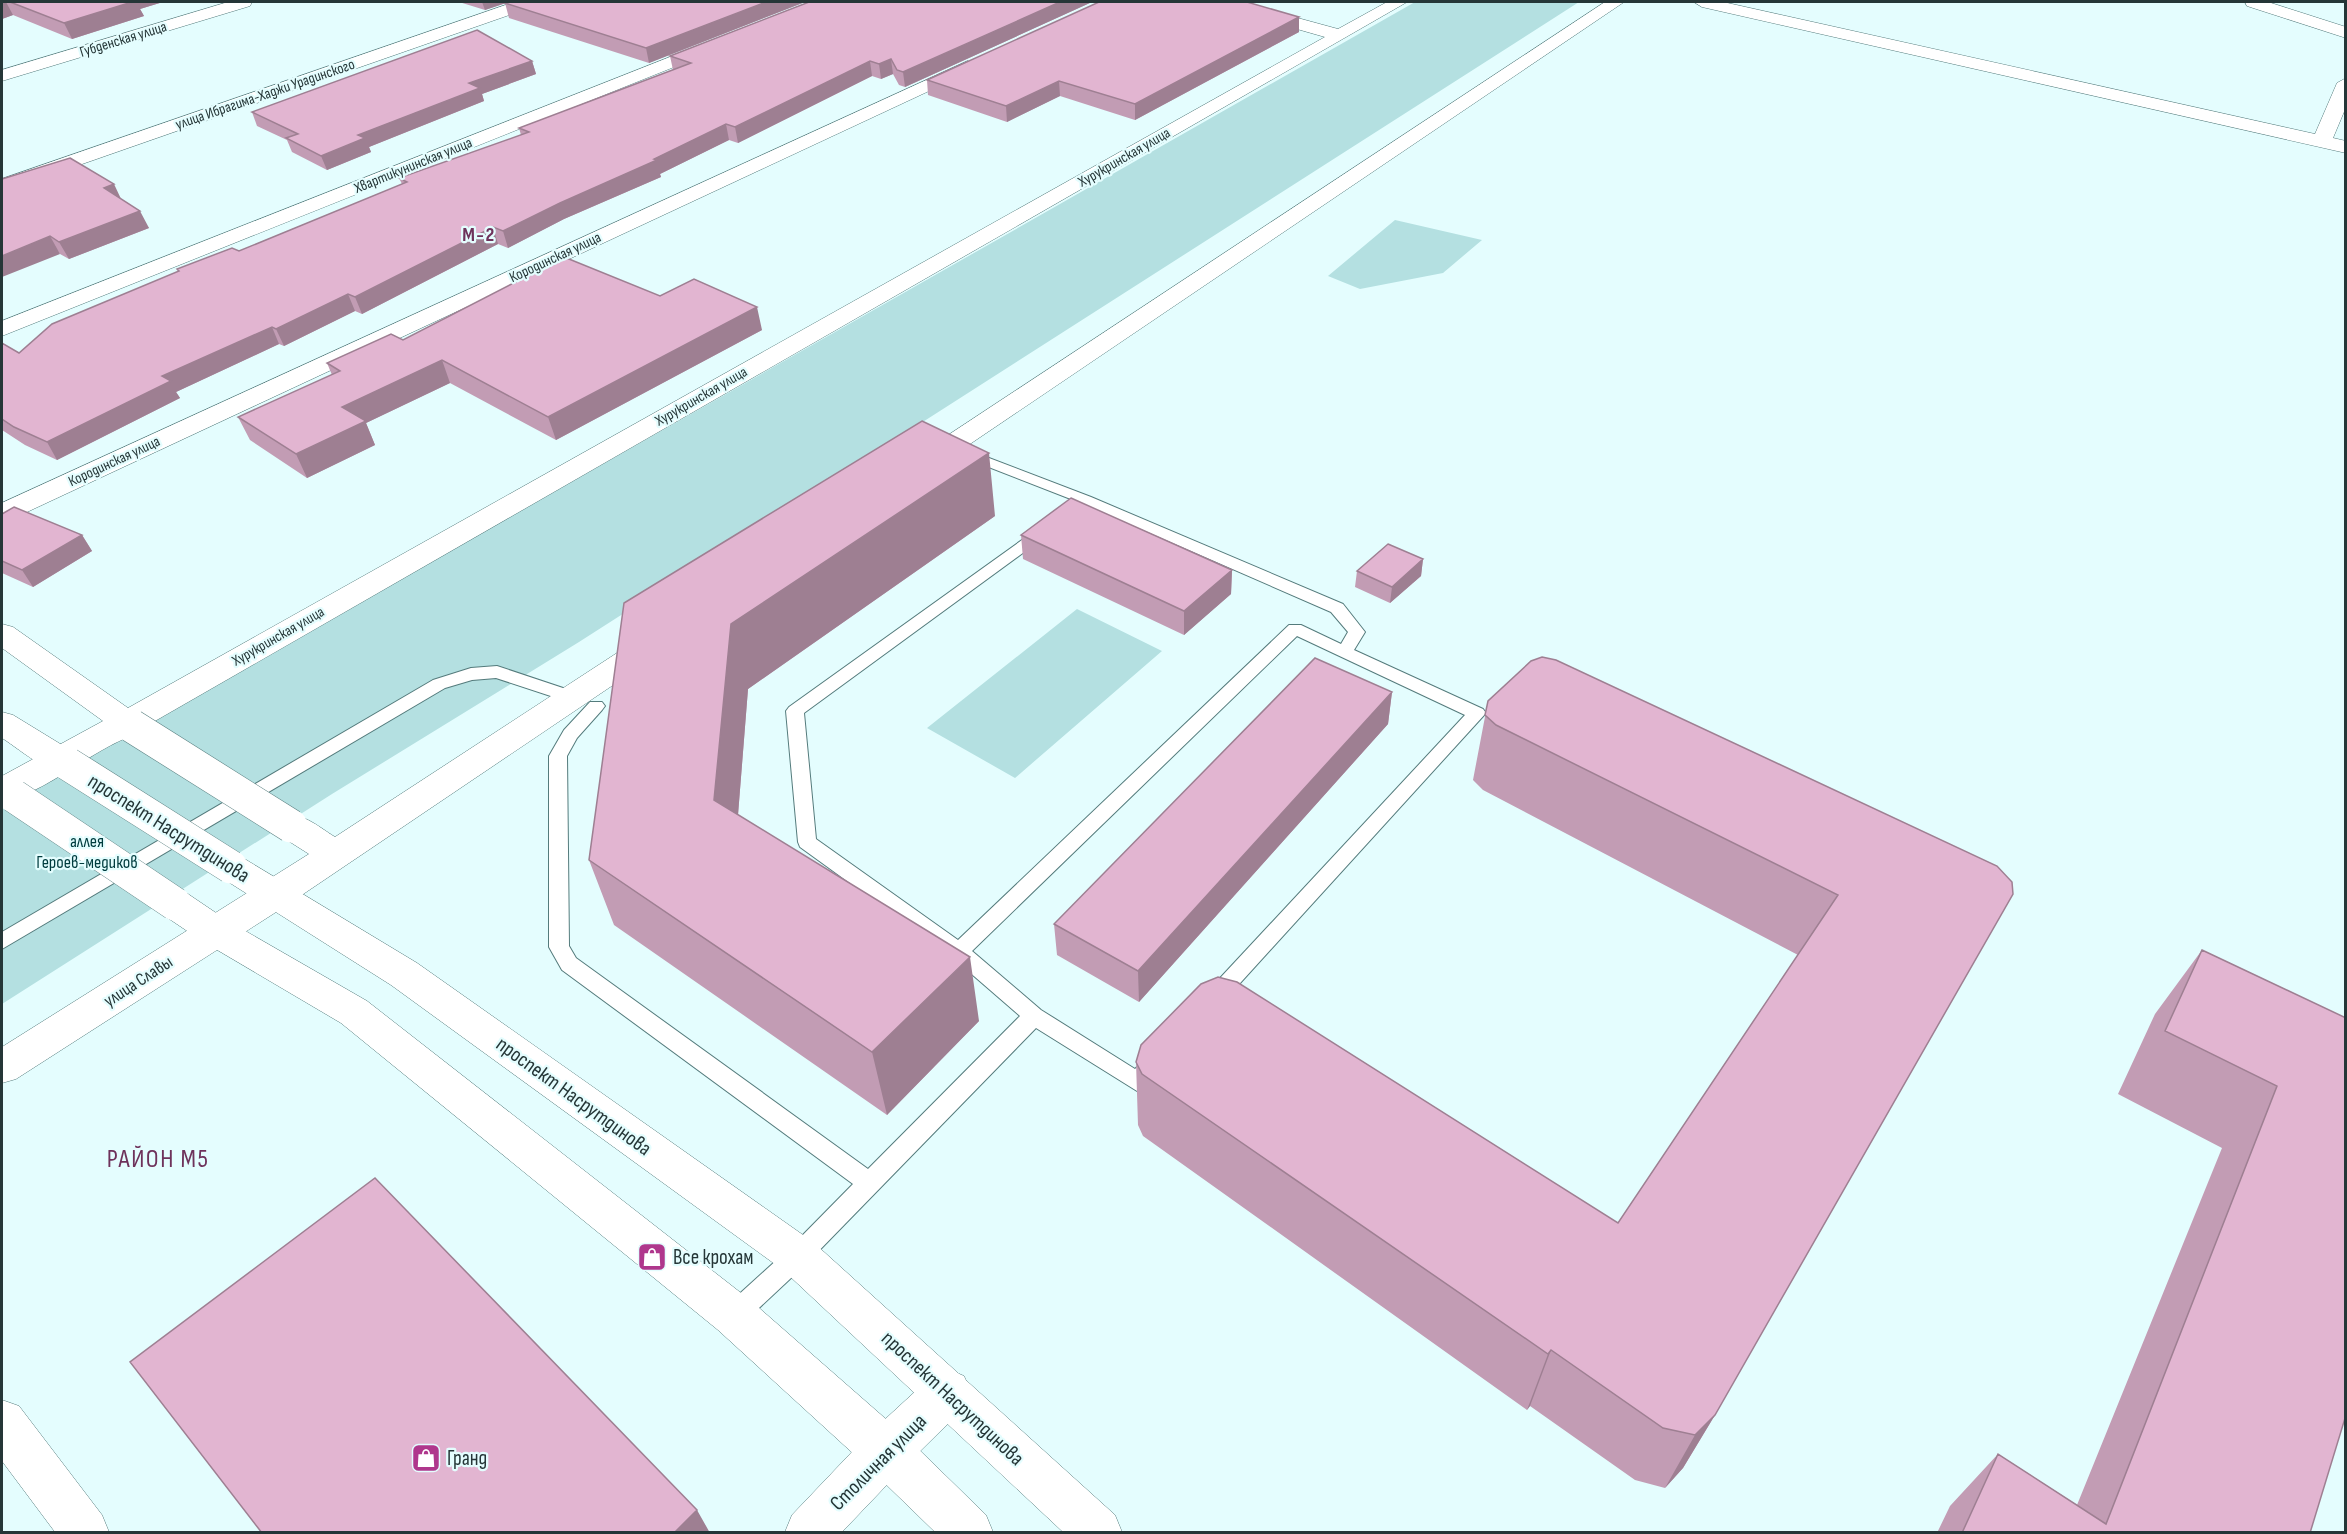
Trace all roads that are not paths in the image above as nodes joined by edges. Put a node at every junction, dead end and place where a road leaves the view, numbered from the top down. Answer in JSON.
{"nodes":[{"id":1,"x":244,"y":2,"type":"edge"},
{"id":2,"x":529,"y":2,"type":"edge"},
{"id":3,"x":1222,"y":2,"type":"edge"},
{"id":4,"x":1399,"y":2,"type":"edge"},
{"id":5,"x":1616,"y":2,"type":"edge"},
{"id":6,"x":1702,"y":2,"type":"edge"},
{"id":7,"x":2253,"y":2,"type":"edge"},
{"id":8,"x":2346,"y":33,"type":"edge"},
{"id":9,"x":1338,"y":35,"type":"junction"},
{"id":10,"x":735,"y":37,"type":"edge"},
{"id":11,"x":989,"y":57,"type":"edge"},
{"id":12,"x":2,"y":76,"type":"edge"},
{"id":13,"x":2346,"y":83,"type":"edge"},
{"id":14,"x":2321,"y":142,"type":"junction"},
{"id":15,"x":2346,"y":147,"type":"edge"},
{"id":16,"x":2,"y":186,"type":"edge"},
{"id":17,"x":2,"y":329,"type":"edge"},
{"id":18,"x":950,"y":446,"type":"junction"},
{"id":19,"x":900,"y":479,"type":"edge"},
{"id":20,"x":1086,"y":500,"type":"junction"},
{"id":21,"x":2,"y":513,"type":"edge"},
{"id":22,"x":671,"y":631,"type":"edge"},
{"id":23,"x":2,"y":634,"type":"edge"},
{"id":24,"x":1344,"y":652,"type":"junction"},
{"id":25,"x":572,"y":697,"type":"junction"},
{"id":26,"x":596,"y":706,"type":"dead end"},
{"id":27,"x":2,"y":723,"type":"edge"},
{"id":28,"x":129,"y":724,"type":"junction"},
{"id":29,"x":65,"y":762,"type":"junction"},
{"id":30,"x":5,"y":791,"type":"edge"},
{"id":31,"x":336,"y":854,"type":"junction"},
{"id":32,"x":274,"y":895,"type":"junction"},
{"id":33,"x":215,"y":931,"type":"junction"},
{"id":34,"x":2,"y":941,"type":"edge"},
{"id":35,"x":959,"y":951,"type":"junction"},
{"id":36,"x":1203,"y":1010,"type":"edge"},
{"id":37,"x":1034,"y":1016,"type":"junction"},
{"id":38,"x":1166,"y":1050,"type":"edge"},
{"id":39,"x":2,"y":1067,"type":"edge"},
{"id":40,"x":869,"y":1183,"type":"junction"},
{"id":41,"x":798,"y":1256,"type":"junction"},
{"id":42,"x":734,"y":1315,"type":"junction"},
{"id":43,"x":948,"y":1392,"type":"junction"},
{"id":44,"x":2,"y":1423,"type":"edge"},
{"id":45,"x":886,"y":1451,"type":"junction"},
{"id":46,"x":85,"y":1533,"type":"edge"},
{"id":47,"x":809,"y":1533,"type":"edge"},
{"id":48,"x":969,"y":1533,"type":"edge"},
{"id":49,"x":1098,"y":1533,"type":"edge"}],
"edges":[{"from":1,"to":12,"type":"street","name":"Губденская улица"},
{"from":2,"to":16,"type":"street","name":"улица Ибрагима-Хаджи Урадинского"},
{"from":3,"to":9,"type":"street"},
{"from":4,"to":9,"type":"street","name":"Хурукринская улица"},
{"from":5,"to":18,"type":"street"},
{"from":6,"to":14,"type":"street"},
{"from":7,"to":8,"type":"street"},
{"from":9,"to":28,"type":"street","name":"Хурукринская улица"},
{"from":10,"to":17,"type":"street","name":"Хвартикунинская улица"},
{"from":11,"to":21,"type":"street","name":"Кородинская улица"},
{"from":13,"to":14,"type":"street"},
{"from":14,"to":15,"type":"street"},
{"from":18,"to":19,"type":"street"},
{"from":18,"to":20,"type":"lane"},
{"from":20,"to":24,"type":"lane"},
{"from":20,"to":35,"type":"lane"},
{"from":22,"to":25,"type":"street","name":"улица Славы"},
{"from":23,"to":28,"type":"street"},
{"from":24,"to":35,"type":"lane"},
{"from":24,"to":36,"type":"lane"},
{"from":25,"to":31,"type":"street","name":"улица Славы"},
{"from":25,"to":34,"type":"lane"},
{"from":26,"to":40,"type":"lane"},
{"from":27,"to":29,"type":"street","name":"проспект Насрутдинова"},
{"from":28,"to":29,"type":"street","name":"Хурукринская улица"},
{"from":28,"to":31,"type":"street","bridge":true},
{"from":29,"to":30,"type":"street","name":"Хурукринская улица"},
{"from":29,"to":32,"type":"street","name":"проспект Насрутдинова","bridge":true},
{"from":30,"to":33,"type":"street","bridge":true},
{"from":31,"to":32,"type":"street","name":"улица Славы"},
{"from":32,"to":33,"type":"street","name":"улица Славы"},
{"from":32,"to":41,"type":"street","name":"проспект Насрутдинова"},
{"from":33,"to":39,"type":"street","name":"улица Славы"},
{"from":33,"to":42,"type":"street"},
{"from":35,"to":37,"type":"lane"},
{"from":37,"to":38,"type":"lane"},
{"from":37,"to":40,"type":"lane"},
{"from":40,"to":41,"type":"lane"},
{"from":41,"to":42,"type":"lane"},
{"from":41,"to":43,"type":"street","name":"проспект Насрутдинова"},
{"from":42,"to":45,"type":"street"},
{"from":43,"to":45,"type":"street","name":"Столичная улица"},
{"from":43,"to":49,"type":"street","name":"проспект Насрутдинова"},
{"from":44,"to":46,"type":"street"},
{"from":45,"to":47,"type":"street","name":"Столичная улица"},
{"from":45,"to":48,"type":"street"}]}
